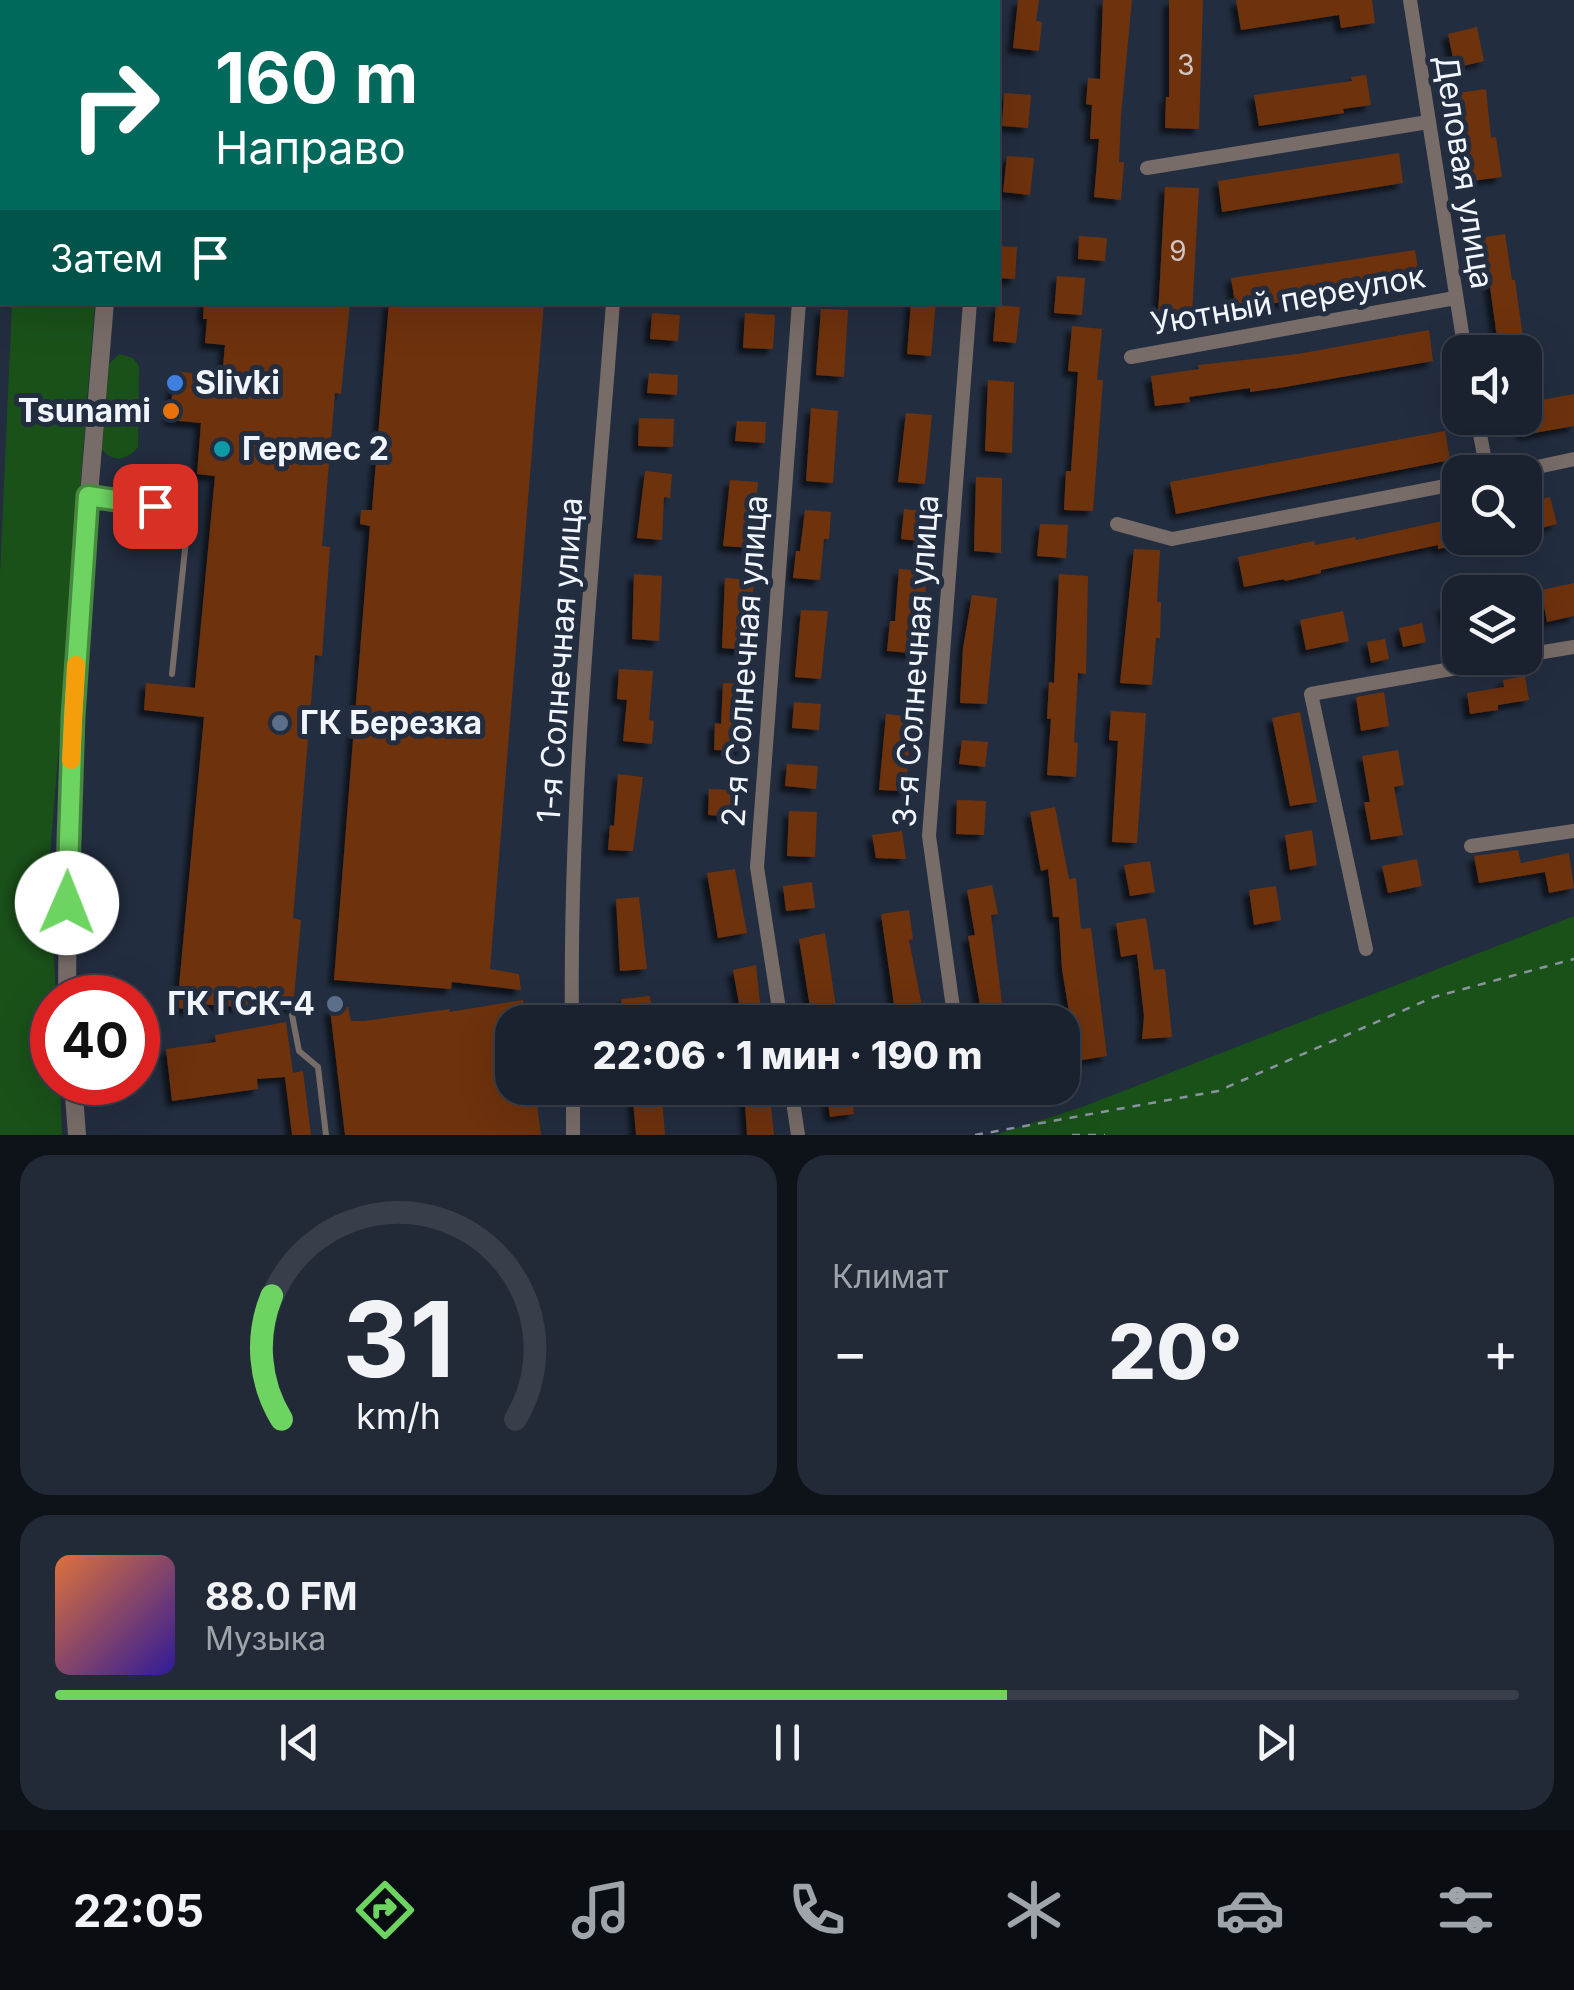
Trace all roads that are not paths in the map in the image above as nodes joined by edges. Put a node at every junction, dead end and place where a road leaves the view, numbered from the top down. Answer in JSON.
{"nodes":[{"id":1,"x":1410,"y":0,"type":"edge"},
{"id":2,"x":1428,"y":122,"type":"junction"},
{"id":3,"x":1147,"y":168,"type":"dead end"},
{"id":4,"x":1456,"y":298,"type":"junction"},
{"id":5,"x":105,"y":305,"type":"edge"},
{"id":6,"x":613,"y":305,"type":"edge"},
{"id":7,"x":798,"y":305,"type":"edge"},
{"id":8,"x":970,"y":305,"type":"edge"},
{"id":9,"x":1462,"y":335,"type":"edge"},
{"id":10,"x":1131,"y":357,"type":"dead end"},
{"id":11,"x":1574,"y":459,"type":"edge"},
{"id":12,"x":1542,"y":466,"type":"edge"},
{"id":13,"x":1442,"y":488,"type":"edge"},
{"id":14,"x":88,"y":496,"type":"junction"},
{"id":15,"x":1117,"y":524,"type":"dead end"},
{"id":16,"x":1574,"y":646,"type":"edge"},
{"id":17,"x":1542,"y":653,"type":"edge"},
{"id":18,"x":1442,"y":671,"type":"edge"},
{"id":19,"x":172,"y":674,"type":"dead end"},
{"id":20,"x":1574,"y":831,"type":"edge"},
{"id":21,"x":1471,"y":846,"type":"dead end"},
{"id":22,"x":1366,"y":949,"type":"dead end"},
{"id":23,"x":67,"y":975,"type":"edge"},
{"id":24,"x":572,"y":1005,"type":"edge"},
{"id":25,"x":778,"y":1005,"type":"edge"},
{"id":26,"x":953,"y":1005,"type":"edge"},
{"id":27,"x":292,"y":1016,"type":"dead end"},
{"id":28,"x":74,"y":1105,"type":"edge"},
{"id":29,"x":573,"y":1105,"type":"edge"},
{"id":30,"x":793,"y":1105,"type":"edge"},
{"id":31,"x":77,"y":1135,"type":"edge"},
{"id":32,"x":326,"y":1135,"type":"edge"},
{"id":33,"x":573,"y":1135,"type":"edge"},
{"id":34,"x":798,"y":1135,"type":"edge"}],
"edges":[{"from":1,"to":2,"type":"street","name":"Деловая улица"},
{"from":2,"to":3,"type":"street"},
{"from":2,"to":4,"type":"street","name":"Деловая улица"},
{"from":4,"to":9,"type":"street","name":"Деловая улица"},
{"from":4,"to":10,"type":"street","name":"Уютный переулок"},
{"from":5,"to":14,"type":"street"},
{"from":6,"to":24,"type":"street","name":"1-я Солнечная улица"},
{"from":7,"to":25,"type":"street","name":"2-я Солнечная улица"},
{"from":8,"to":26,"type":"street","name":"3-я Солнечная улица"},
{"from":11,"to":12,"type":"street"},
{"from":13,"to":15,"type":"street"},
{"from":14,"to":19,"type":"lane"},
{"from":14,"to":23,"type":"street"},
{"from":16,"to":17,"type":"street"},
{"from":18,"to":22,"type":"street"},
{"from":20,"to":21,"type":"street"},
{"from":27,"to":32,"type":"lane"},
{"from":28,"to":31,"type":"street"},
{"from":29,"to":33,"type":"street"},
{"from":30,"to":34,"type":"street"}]}
